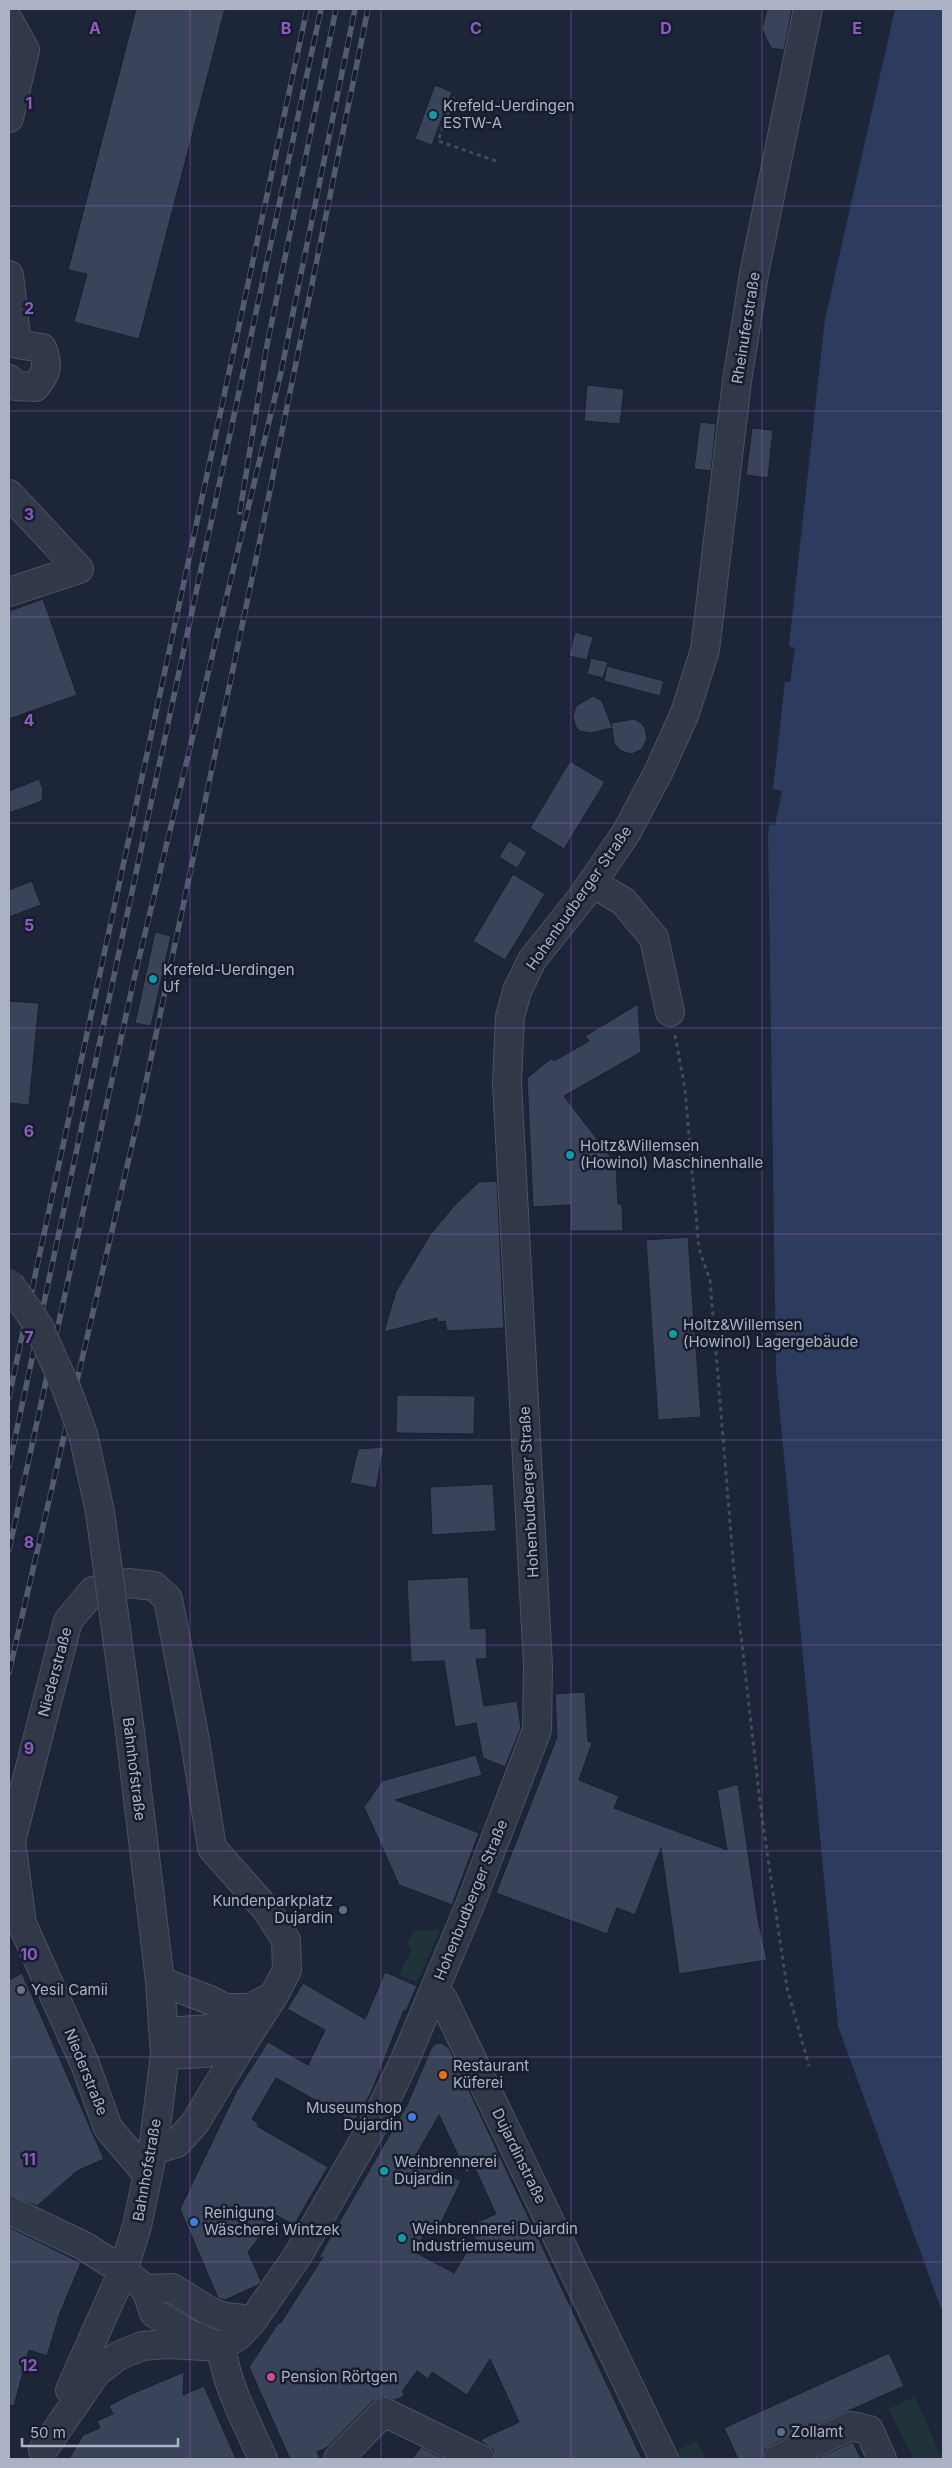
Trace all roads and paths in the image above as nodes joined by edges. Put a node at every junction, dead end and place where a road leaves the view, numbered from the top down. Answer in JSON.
{"nodes":[{"id":1,"x":808,"y":9,"type":"edge"},
{"id":2,"x":9,"y":21,"type":"edge"},
{"id":3,"x":454,"y":97,"type":"dead end"},
{"id":4,"x":9,"y":118,"type":"edge"},
{"id":5,"x":500,"y":162,"type":"dead end"},
{"id":6,"x":9,"y":275,"type":"edge"},
{"id":7,"x":13,"y":348,"type":"edge"},
{"id":8,"x":9,"y":379,"type":"edge"},
{"id":9,"x":9,"y":494,"type":"edge"},
{"id":10,"x":9,"y":592,"type":"edge"},
{"id":11,"x":705,"y":650,"type":"joint"},
{"id":12,"x":592,"y":883,"type":"junction"},
{"id":13,"x":670,"y":1012,"type":"joint"},
{"id":14,"x":9,"y":1283,"type":"edge"},
{"id":15,"x":160,"y":1981,"type":"junction"},
{"id":16,"x":433,"y":1994,"type":"junction"},
{"id":17,"x":264,"y":2002,"type":"junction"},
{"id":18,"x":245,"y":2040,"type":"junction"},
{"id":19,"x":165,"y":2043,"type":"junction"},
{"id":20,"x":808,"y":2066,"type":"dead end"},
{"id":21,"x":151,"y":2163,"type":"junction"},
{"id":22,"x":9,"y":2210,"type":"edge"},
{"id":23,"x":123,"y":2271,"type":"junction"},
{"id":24,"x":146,"y":2288,"type":"junction"},
{"id":25,"x":253,"y":2320,"type":"junction"},
{"id":26,"x":221,"y":2347,"type":"junction"},
{"id":27,"x":36,"y":2456,"type":"edge"},
{"id":28,"x":263,"y":2459,"type":"edge"},
{"id":29,"x":338,"y":2459,"type":"edge"},
{"id":30,"x":480,"y":2459,"type":"edge"},
{"id":31,"x":664,"y":2459,"type":"edge"},
{"id":32,"x":778,"y":2459,"type":"edge"},
{"id":33,"x":882,"y":2459,"type":"edge"}],
"edges":[{"from":1,"to":11,"type":"street","name":"Rheinuferstraße"},
{"from":2,"to":4,"type":"street"},
{"from":3,"to":5,"type":"path"},
{"from":6,"to":7,"type":"street"},
{"from":7,"to":8,"type":"street"},
{"from":9,"to":10,"type":"street"},
{"from":11,"to":12,"type":"street","name":"Hohenbudberger Straße"},
{"from":12,"to":13,"type":"street"},
{"from":12,"to":16,"type":"street","name":"Hohenbudberger Straße"},
{"from":13,"to":20,"type":"path"},
{"from":14,"to":15,"type":"street","name":"Bahnhofstraße","bridge":true},
{"from":15,"to":17,"type":"street"},
{"from":15,"to":19,"type":"street","name":"Bahnhofstraße"},
{"from":16,"to":25,"type":"street","name":"Hohenbudberger Straße"},
{"from":16,"to":31,"type":"street","name":"Dujardinstraße"},
{"from":17,"to":18,"type":"street","name":"Niederstraße"},
{"from":17,"to":19,"type":"street"},
{"from":17,"to":21,"type":"street","name":"Niederstraße"},
{"from":18,"to":19,"type":"street"},
{"from":18,"to":21,"type":"street","name":"Niederstraße"},
{"from":19,"to":21,"type":"street","name":"Bahnhofstraße"},
{"from":21,"to":23,"type":"street","name":"Bahnhofstraße"},
{"from":22,"to":23,"type":"street"},
{"from":23,"to":24,"type":"street"},
{"from":23,"to":27,"type":"street","name":"Bahnhofstraße"},
{"from":24,"to":25,"type":"street"},
{"from":24,"to":26,"type":"street"},
{"from":25,"to":26,"type":"street","name":"Hohenbudberger Straße"},
{"from":26,"to":27,"type":"street"},
{"from":26,"to":28,"type":"street"},
{"from":29,"to":30,"type":"street"},
{"from":32,"to":33,"type":"street"}]}
